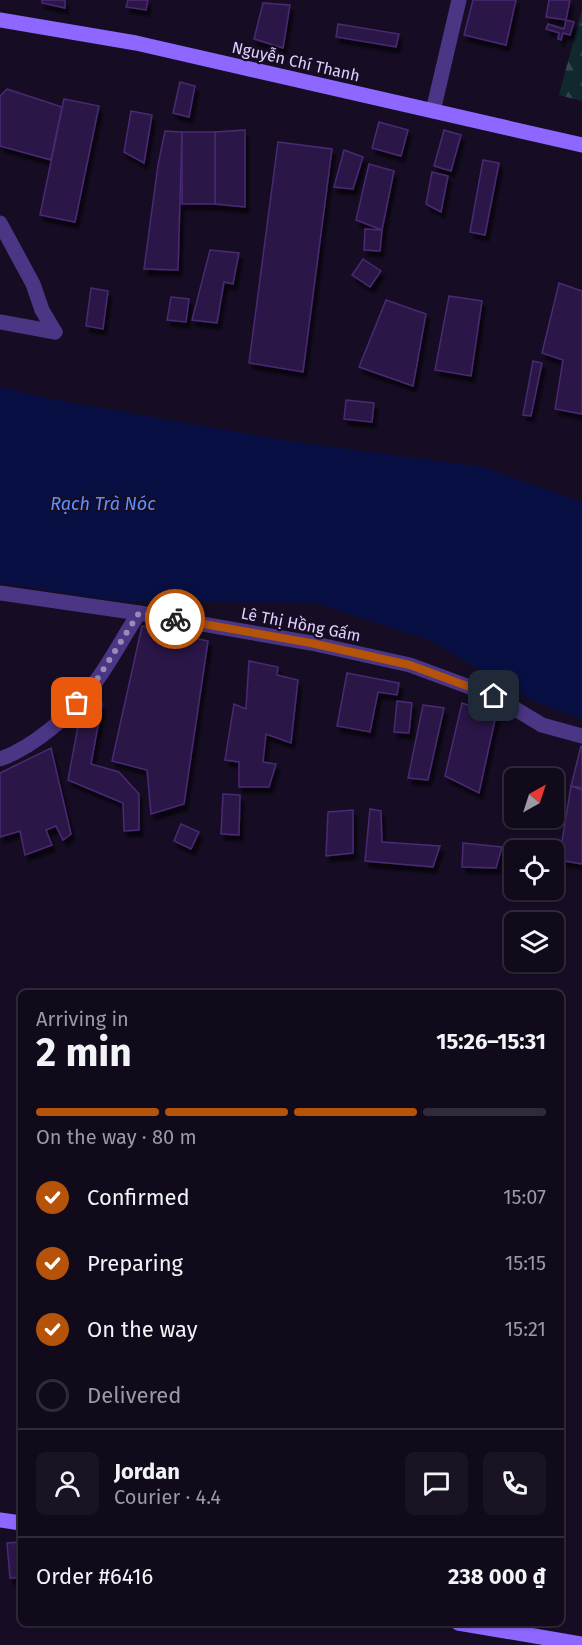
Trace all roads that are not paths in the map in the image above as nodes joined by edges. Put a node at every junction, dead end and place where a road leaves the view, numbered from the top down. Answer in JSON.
{"nodes":[{"id":1,"x":459,"y":0,"type":"edge"},
{"id":2,"x":0,"y":20,"type":"edge"},
{"id":3,"x":433,"y":111,"type":"junction"},
{"id":4,"x":582,"y":145,"type":"edge"},
{"id":5,"x":0,"y":223,"type":"edge"},
{"id":6,"x":5,"y":322,"type":"edge"},
{"id":7,"x":0,"y":593,"type":"edge"},
{"id":8,"x":139,"y":613,"type":"junction"},
{"id":9,"x":582,"y":736,"type":"edge"},
{"id":10,"x":0,"y":759,"type":"edge"},
{"id":11,"x":0,"y":1520,"type":"edge"},
{"id":12,"x":18,"y":1523,"type":"edge"},
{"id":13,"x":476,"y":1626,"type":"edge"},
{"id":14,"x":582,"y":1644,"type":"edge"}],
"edges":[{"from":1,"to":3,"type":"street"},
{"from":2,"to":3,"type":"main road","name":"Nguyễn Chí Thanh"},
{"from":3,"to":4,"type":"main road","name":"Nguyễn Chí Thanh"},
{"from":5,"to":6,"type":"street"},
{"from":7,"to":8,"type":"street","name":"Lê Thị Hồng Gấm"},
{"from":8,"to":9,"type":"street","name":"Lê Thị Hồng Gấm"},
{"from":8,"to":10,"type":"street"},
{"from":11,"to":12,"type":"main road"},
{"from":13,"to":14,"type":"main road"}]}
